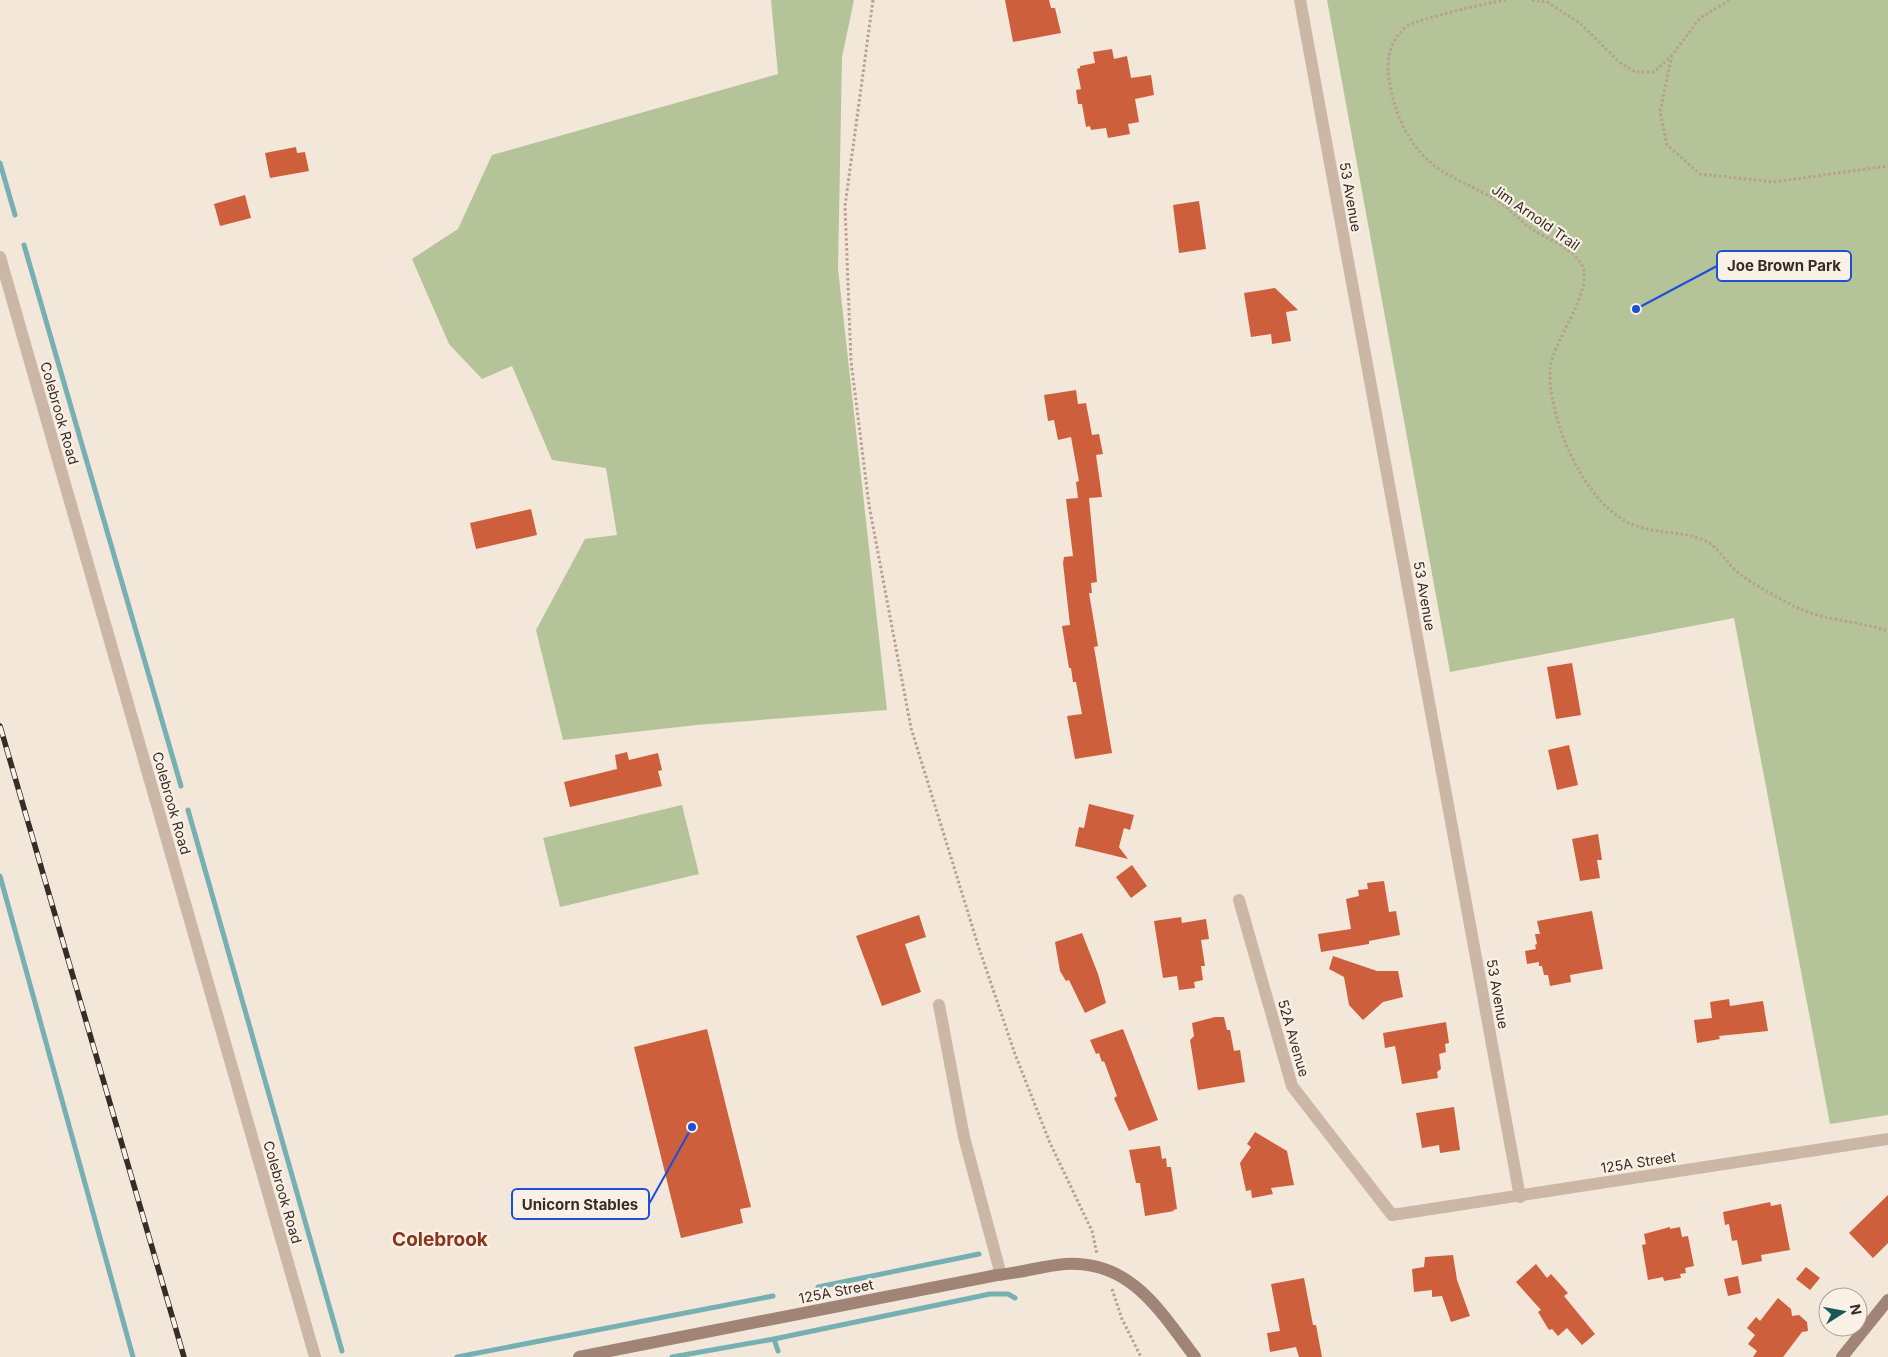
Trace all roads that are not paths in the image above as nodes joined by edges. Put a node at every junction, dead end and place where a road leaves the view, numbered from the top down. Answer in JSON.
{"nodes":[{"id":1,"x":1300,"y":0,"type":"edge"},
{"id":2,"x":0,"y":257,"type":"edge"},
{"id":3,"x":1239,"y":900,"type":"dead end"},
{"id":4,"x":939,"y":1005,"type":"dead end"},
{"id":5,"x":1888,"y":1139,"type":"edge"},
{"id":6,"x":1520,"y":1197,"type":"junction"},
{"id":7,"x":1392,"y":1215,"type":"joint"},
{"id":8,"x":1001,"y":1275,"type":"junction"},
{"id":9,"x":1888,"y":1300,"type":"edge"},
{"id":10,"x":315,"y":1357,"type":"edge"},
{"id":11,"x":579,"y":1357,"type":"edge"},
{"id":12,"x":1195,"y":1357,"type":"edge"},
{"id":13,"x":1842,"y":1357,"type":"edge"}],
"edges":[{"from":1,"to":6,"type":"street","name":"53 Avenue"},
{"from":2,"to":10,"type":"street","name":"Colebrook Road"},
{"from":3,"to":7,"type":"street","name":"52A Avenue"},
{"from":4,"to":8,"type":"street"},
{"from":5,"to":6,"type":"street","name":"125A Street"},
{"from":6,"to":7,"type":"street","name":"125A Street"},
{"from":8,"to":11,"type":"street","name":"125A Street"},
{"from":8,"to":12,"type":"street","name":"125A Street"},
{"from":9,"to":13,"type":"street"}]}
